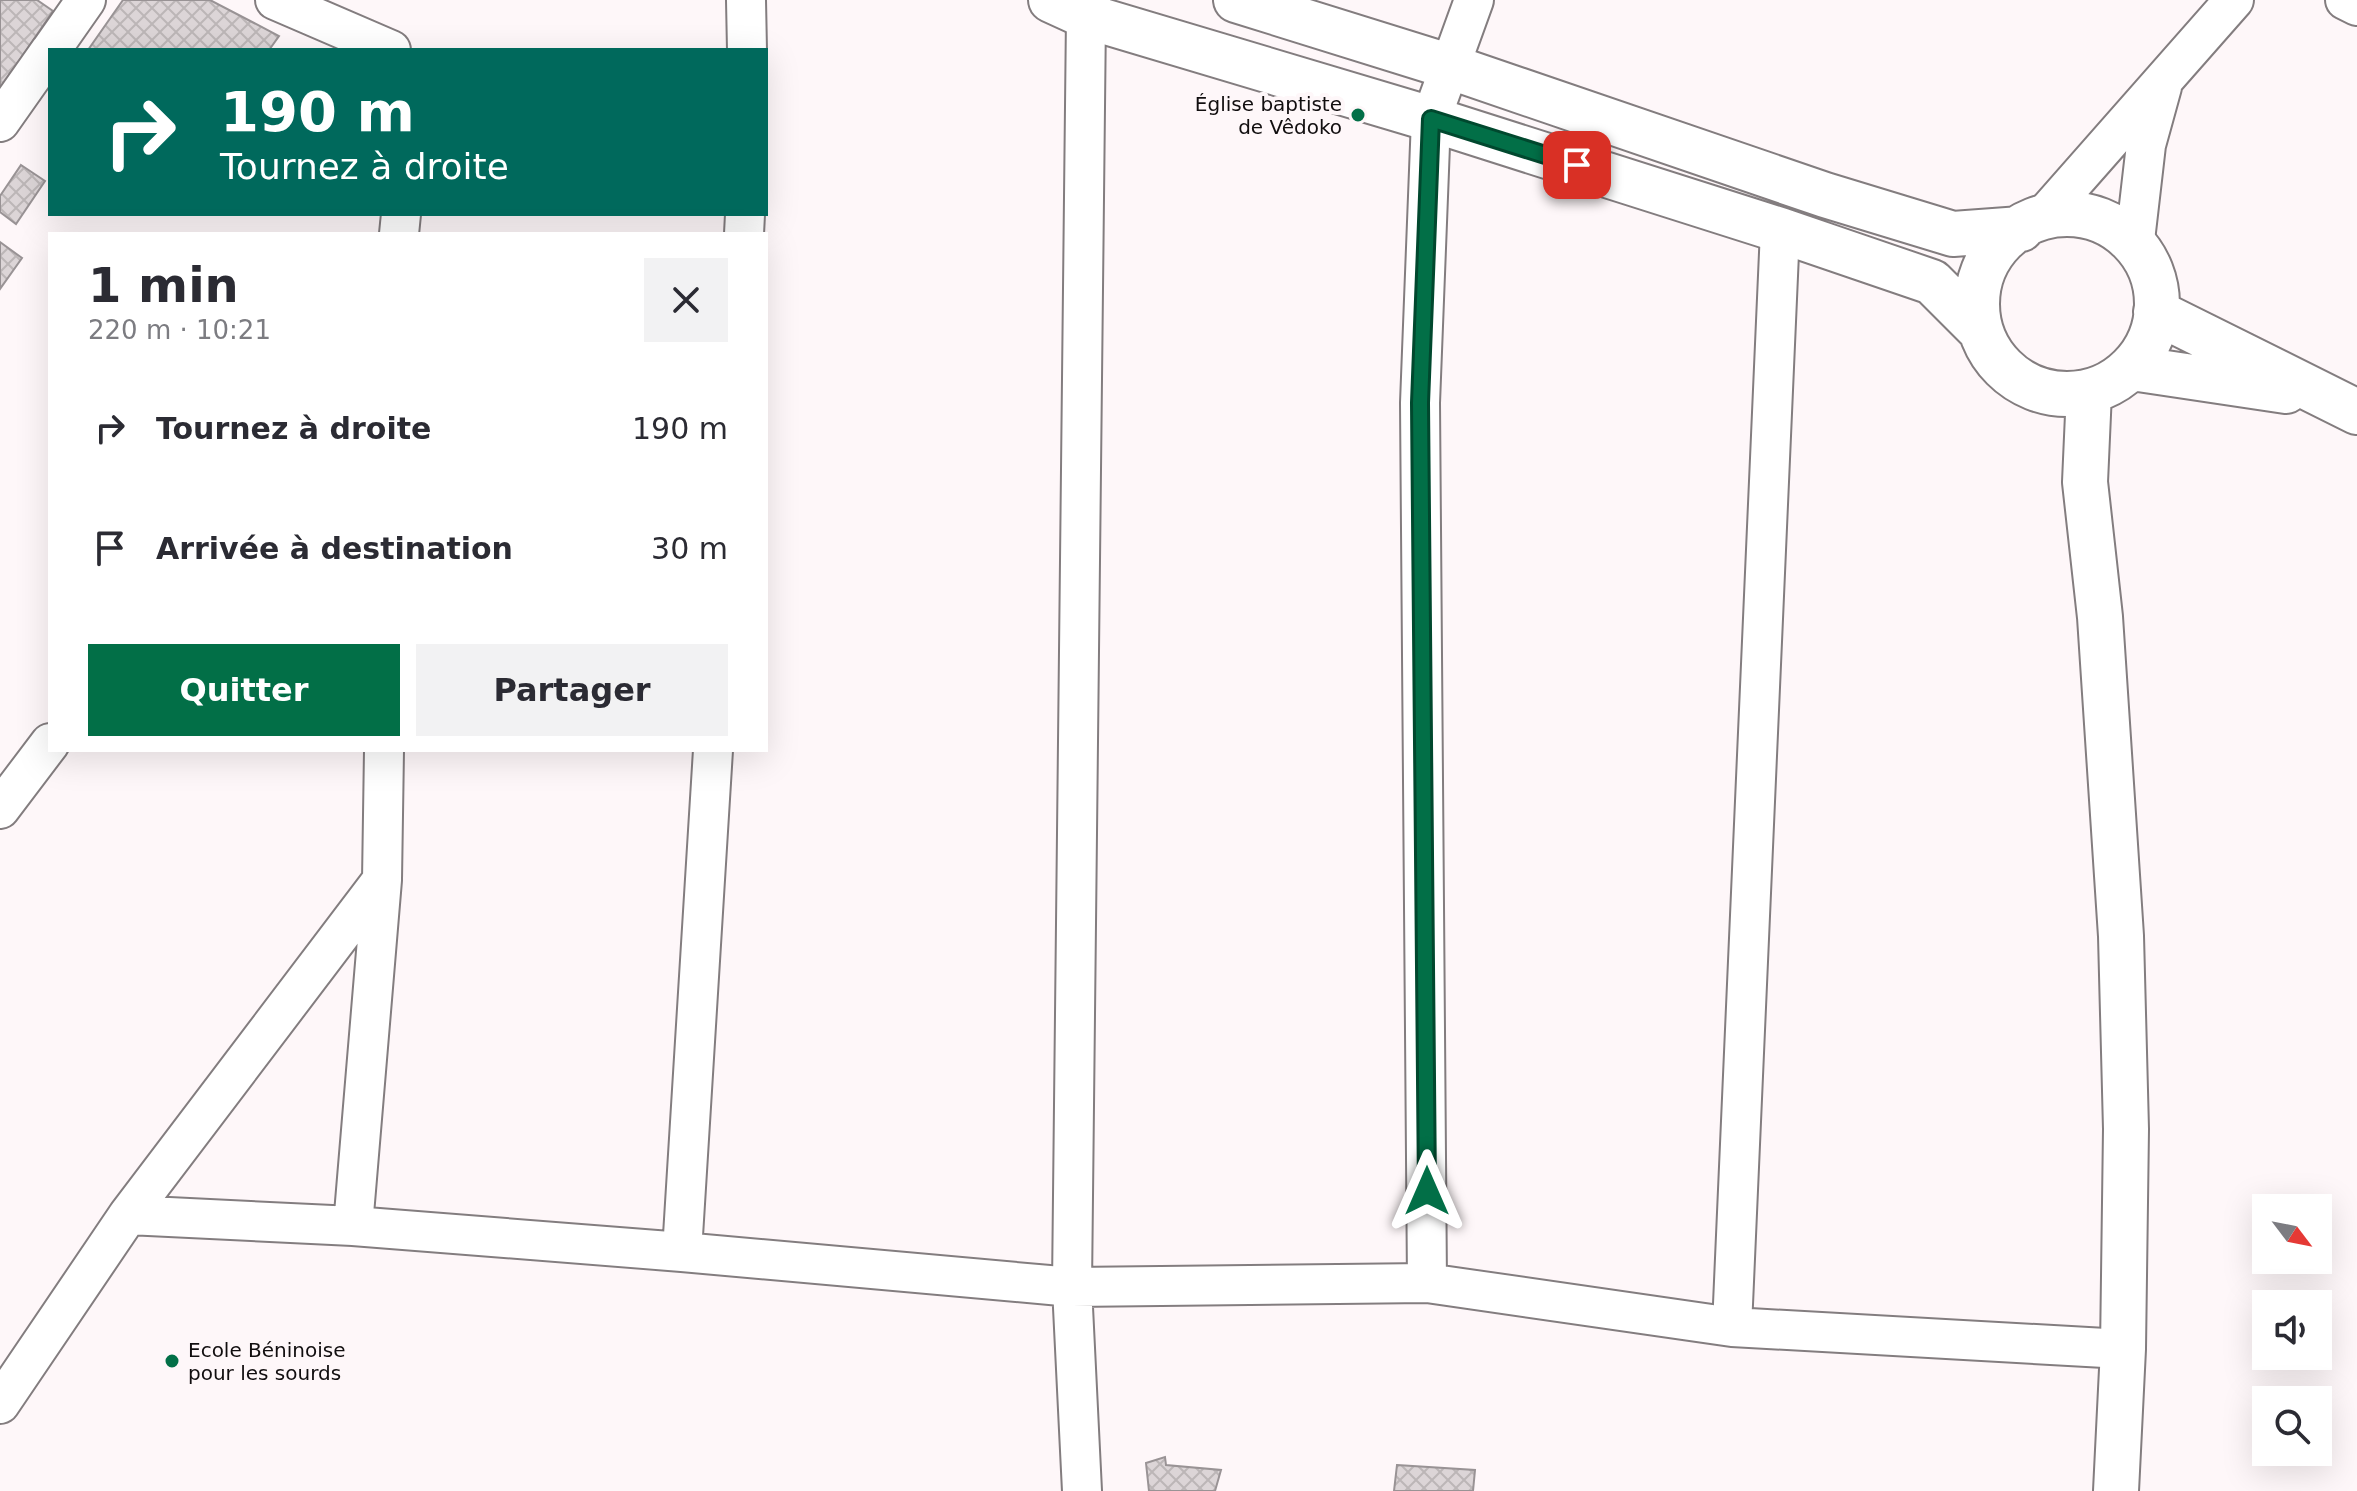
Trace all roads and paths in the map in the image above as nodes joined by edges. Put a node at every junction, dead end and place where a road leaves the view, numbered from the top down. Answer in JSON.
{"nodes":[{"id":1,"x":86,"y":0,"type":"edge"},
{"id":2,"x":275,"y":0,"type":"edge"},
{"id":3,"x":746,"y":0,"type":"edge"},
{"id":4,"x":1236,"y":0,"type":"edge"},
{"id":5,"x":1474,"y":0,"type":"edge"},
{"id":6,"x":2234,"y":0,"type":"edge"},
{"id":7,"x":2345,"y":0,"type":"edge"},
{"id":8,"x":1076,"y":5,"type":"edge"},
{"id":9,"x":2357,"y":6,"type":"edge"},
{"id":10,"x":51,"y":48,"type":"edge"},
{"id":11,"x":386,"y":48,"type":"edge"},
{"id":12,"x":747,"y":48,"type":"edge"},
{"id":13,"x":48,"y":53,"type":"edge"},
{"id":14,"x":1451,"y":67,"type":"junction"},
{"id":15,"x":2162,"y":84,"type":"junction"},
{"id":16,"x":1431,"y":119,"type":"junction"},
{"id":17,"x":0,"y":122,"type":"edge"},
{"id":18,"x":2032,"y":224,"type":"junction"},
{"id":19,"x":1780,"y":230,"type":"junction"},
{"id":20,"x":2135,"y":240,"type":"junction"},
{"id":21,"x":2156,"y":312,"type":"junction"},
{"id":22,"x":1977,"y":327,"type":"junction"},
{"id":23,"x":2132,"y":368,"type":"junction"},
{"id":24,"x":2071,"y":392,"type":"junction"},
{"id":25,"x":2340,"y":405,"type":"edge"},
{"id":26,"x":48,"y":746,"type":"edge"},
{"id":27,"x":384,"y":752,"type":"edge"},
{"id":28,"x":713,"y":752,"type":"edge"},
{"id":29,"x":0,"y":809,"type":"edge"},
{"id":30,"x":382,"y":880,"type":"junction"},
{"id":31,"x":128,"y":1215,"type":"junction"},
{"id":32,"x":353,"y":1226,"type":"junction"},
{"id":33,"x":682,"y":1252,"type":"junction"},
{"id":34,"x":1427,"y":1283,"type":"junction"},
{"id":35,"x":1072,"y":1287,"type":"junction"},
{"id":36,"x":1732,"y":1327,"type":"junction"},
{"id":37,"x":2123,"y":1349,"type":"junction"},
{"id":38,"x":0,"y":1404,"type":"edge"},
{"id":39,"x":1082,"y":1491,"type":"edge"},
{"id":40,"x":2116,"y":1491,"type":"edge"}],
"edges":[{"from":1,"to":10,"type":"street"},
{"from":2,"to":11,"type":"street"},
{"from":3,"to":12,"type":"street"},
{"from":4,"to":14,"type":"street"},
{"from":5,"to":14,"type":"street"},
{"from":6,"to":15,"type":"street"},
{"from":7,"to":9,"type":"street"},
{"from":8,"to":16,"type":"street"},
{"from":8,"to":35,"type":"street"},
{"from":13,"to":17,"type":"street"},
{"from":14,"to":16,"type":"street"},
{"from":14,"to":18,"type":"street"},
{"from":15,"to":18,"type":"street"},
{"from":15,"to":20,"type":"street"},
{"from":16,"to":19,"type":"street"},
{"from":16,"to":34,"type":"street"},
{"from":18,"to":20,"type":"street"},
{"from":18,"to":22,"type":"street"},
{"from":19,"to":22,"type":"street"},
{"from":19,"to":36,"type":"street"},
{"from":20,"to":21,"type":"street"},
{"from":21,"to":23,"type":"street"},
{"from":21,"to":25,"type":"street"},
{"from":22,"to":24,"type":"street"},
{"from":23,"to":24,"type":"street"},
{"from":23,"to":25,"type":"street"},
{"from":24,"to":37,"type":"street"},
{"from":26,"to":29,"type":"street"},
{"from":27,"to":30,"type":"street"},
{"from":28,"to":33,"type":"street"},
{"from":30,"to":31,"type":"street"},
{"from":30,"to":32,"type":"street"},
{"from":31,"to":32,"type":"street"},
{"from":31,"to":38,"type":"street"},
{"from":32,"to":33,"type":"street"},
{"from":33,"to":35,"type":"street"},
{"from":34,"to":35,"type":"street"},
{"from":34,"to":36,"type":"street"},
{"from":35,"to":39,"type":"street"},
{"from":36,"to":37,"type":"street"},
{"from":37,"to":40,"type":"street"}]}
